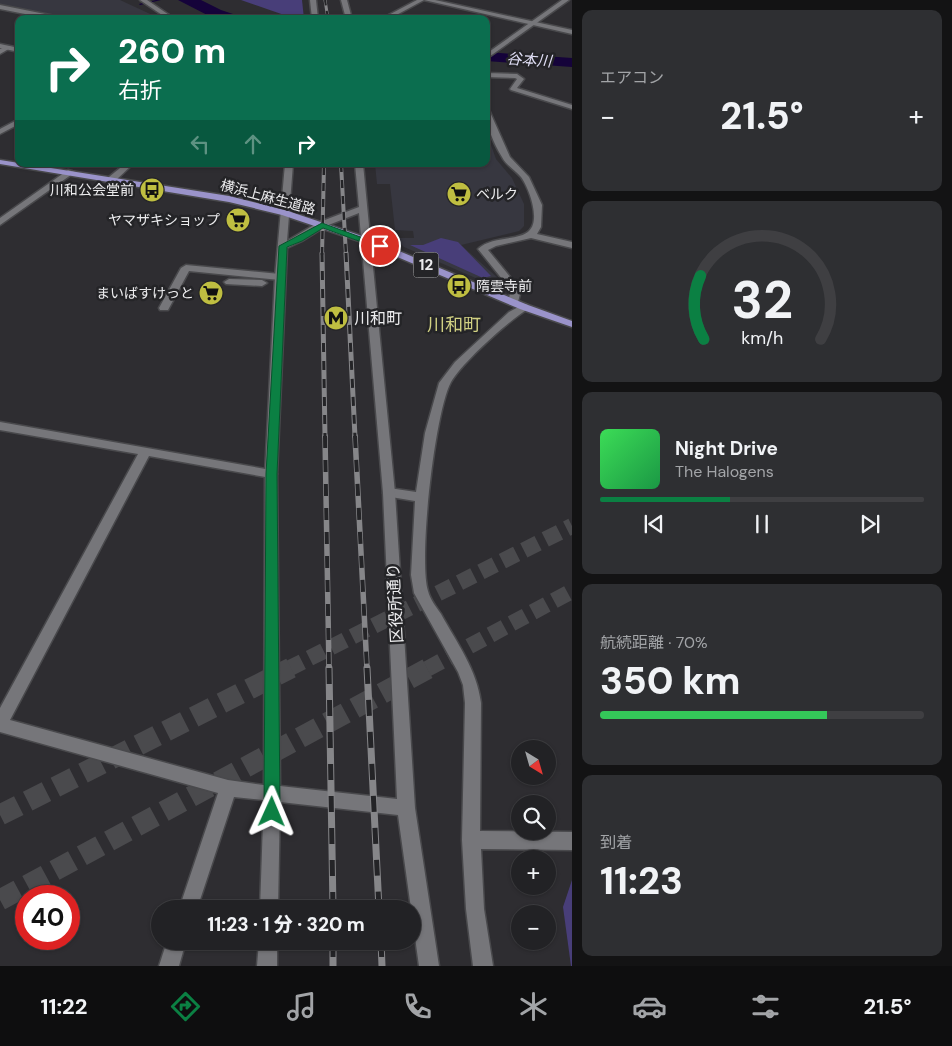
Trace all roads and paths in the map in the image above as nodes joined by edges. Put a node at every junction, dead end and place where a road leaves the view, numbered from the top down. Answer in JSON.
{"nodes":[{"id":1,"x":144,"y":0,"type":"edge"},
{"id":2,"x":313,"y":0,"type":"edge"},
{"id":3,"x":344,"y":0,"type":"edge"},
{"id":4,"x":421,"y":0,"type":"edge"},
{"id":5,"x":427,"y":0,"type":"edge"},
{"id":6,"x":566,"y":0,"type":"edge"},
{"id":7,"x":0,"y":7,"type":"edge"},
{"id":8,"x":40,"y":15,"type":"edge"},
{"id":9,"x":166,"y":15,"type":"edge"},
{"id":10,"x":315,"y":15,"type":"edge"},
{"id":11,"x":348,"y":15,"type":"edge"},
{"id":12,"x":392,"y":15,"type":"edge"},
{"id":13,"x":534,"y":24,"type":"junction"},
{"id":14,"x":572,"y":32,"type":"edge"},
{"id":15,"x":0,"y":46,"type":"edge"},
{"id":16,"x":9,"y":48,"type":"junction"},
{"id":17,"x":15,"y":49,"type":"edge"},
{"id":18,"x":0,"y":52,"type":"edge"},
{"id":19,"x":490,"y":55,"type":"edge"},
{"id":20,"x":490,"y":75,"type":"edge"},
{"id":21,"x":572,"y":107,"type":"edge"},
{"id":22,"x":490,"y":121,"type":"edge"},
{"id":23,"x":15,"y":123,"type":"edge"},
{"id":24,"x":0,"y":132,"type":"edge"},
{"id":25,"x":0,"y":162,"type":"edge"},
{"id":26,"x":15,"y":164,"type":"edge"},
{"id":27,"x":36,"y":167,"type":"edge"},
{"id":28,"x":126,"y":167,"type":"edge"},
{"id":29,"x":289,"y":167,"type":"edge"},
{"id":30,"x":359,"y":167,"type":"edge"},
{"id":31,"x":71,"y":172,"type":"junction"},
{"id":32,"x":112,"y":179,"type":"junction"},
{"id":33,"x":363,"y":208,"type":"junction"},
{"id":34,"x":285,"y":213,"type":"junction"},
{"id":35,"x":0,"y":222,"type":"edge"},
{"id":36,"x":321,"y":225,"type":"junction"},
{"id":37,"x":532,"y":235,"type":"junction"},
{"id":38,"x":365,"y":240,"type":"junction"},
{"id":39,"x":572,"y":245,"type":"edge"},
{"id":40,"x":283,"y":246,"type":"junction"},
{"id":41,"x":280,"y":280,"type":"junction"},
{"id":42,"x":229,"y":282,"type":"dead end"},
{"id":43,"x":518,"y":304,"type":"junction"},
{"id":44,"x":164,"y":308,"type":"dead end"},
{"id":45,"x":572,"y":324,"type":"edge"},
{"id":46,"x":0,"y":426,"type":"edge"},
{"id":47,"x":145,"y":452,"type":"junction"},
{"id":48,"x":271,"y":474,"type":"junction"},
{"id":49,"x":389,"y":493,"type":"junction"},
{"id":50,"x":422,"y":497,"type":"junction"},
{"id":51,"x":0,"y":724,"type":"edge"},
{"id":52,"x":228,"y":788,"type":"junction"},
{"id":53,"x":272,"y":793,"type":"junction"},
{"id":54,"x":406,"y":808,"type":"junction"},
{"id":55,"x":472,"y":840,"type":"junction"},
{"id":56,"x":572,"y":841,"type":"edge"},
{"id":57,"x":191,"y":900,"type":"edge"},
{"id":58,"x":269,"y":900,"type":"edge"},
{"id":59,"x":174,"y":950,"type":"edge"},
{"id":60,"x":268,"y":950,"type":"edge"},
{"id":61,"x":169,"y":966,"type":"edge"},
{"id":62,"x":267,"y":966,"type":"edge"},
{"id":63,"x":429,"y":966,"type":"edge"},
{"id":64,"x":483,"y":966,"type":"edge"}],
"edges":[{"from":1,"to":9,"type":"street"},
{"from":2,"to":10,"type":"street"},
{"from":3,"to":11,"type":"street"},
{"from":4,"to":12,"type":"street"},
{"from":5,"to":13,"type":"street"},
{"from":6,"to":13,"type":"street"},
{"from":7,"to":8,"type":"street"},
{"from":13,"to":14,"type":"street"},
{"from":13,"to":19,"type":"street"},
{"from":15,"to":16,"type":"street"},
{"from":16,"to":17,"type":"street"},
{"from":16,"to":18,"type":"street"},
{"from":20,"to":21,"type":"street"},
{"from":22,"to":37,"type":"street"},
{"from":23,"to":24,"type":"street"},
{"from":25,"to":26,"type":"main road","name":"横浜上麻生道路","number":"12"},
{"from":27,"to":31,"type":"main road","name":"横浜上麻生道路","number":"12"},
{"from":28,"to":32,"type":"street"},
{"from":29,"to":34,"type":"street"},
{"from":30,"to":33,"type":"street","name":"区役所通り"},
{"from":31,"to":32,"type":"main road","name":"横浜上麻生道路","number":"12"},
{"from":31,"to":35,"type":"street"},
{"from":32,"to":34,"type":"main road","name":"横浜上麻生道路","number":"12"},
{"from":33,"to":36,"type":"street"},
{"from":33,"to":38,"type":"street","name":"区役所通り"},
{"from":34,"to":36,"type":"main road","name":"横浜上麻生道路","number":"12"},
{"from":34,"to":40,"type":"street"},
{"from":36,"to":38,"type":"main road","name":"横浜上麻生道路","number":"12"},
{"from":36,"to":40,"type":"street"},
{"from":37,"to":39,"type":"street"},
{"from":37,"to":43,"type":"street"},
{"from":38,"to":43,"type":"main road","name":"横浜上麻生道路","number":"12"},
{"from":38,"to":49,"type":"street","name":"区役所通り"},
{"from":40,"to":41,"type":"street"},
{"from":41,"to":42,"type":"street"},
{"from":41,"to":44,"type":"street"},
{"from":41,"to":48,"type":"street"},
{"from":43,"to":45,"type":"main road","name":"横浜上麻生道路","number":"12"},
{"from":43,"to":50,"type":"street"},
{"from":46,"to":47,"type":"street"},
{"from":47,"to":48,"type":"street"},
{"from":47,"to":51,"type":"street"},
{"from":48,"to":53,"type":"street"},
{"from":49,"to":50,"type":"street"},
{"from":49,"to":54,"type":"street","name":"区役所通り"},
{"from":50,"to":55,"type":"street"},
{"from":51,"to":52,"type":"street"},
{"from":52,"to":53,"type":"street"},
{"from":52,"to":57,"type":"street"},
{"from":53,"to":54,"type":"street"},
{"from":53,"to":58,"type":"street"},
{"from":54,"to":63,"type":"street","name":"区役所通り"},
{"from":55,"to":56,"type":"street"},
{"from":55,"to":64,"type":"street"},
{"from":59,"to":61,"type":"street"},
{"from":60,"to":62,"type":"street"}]}
